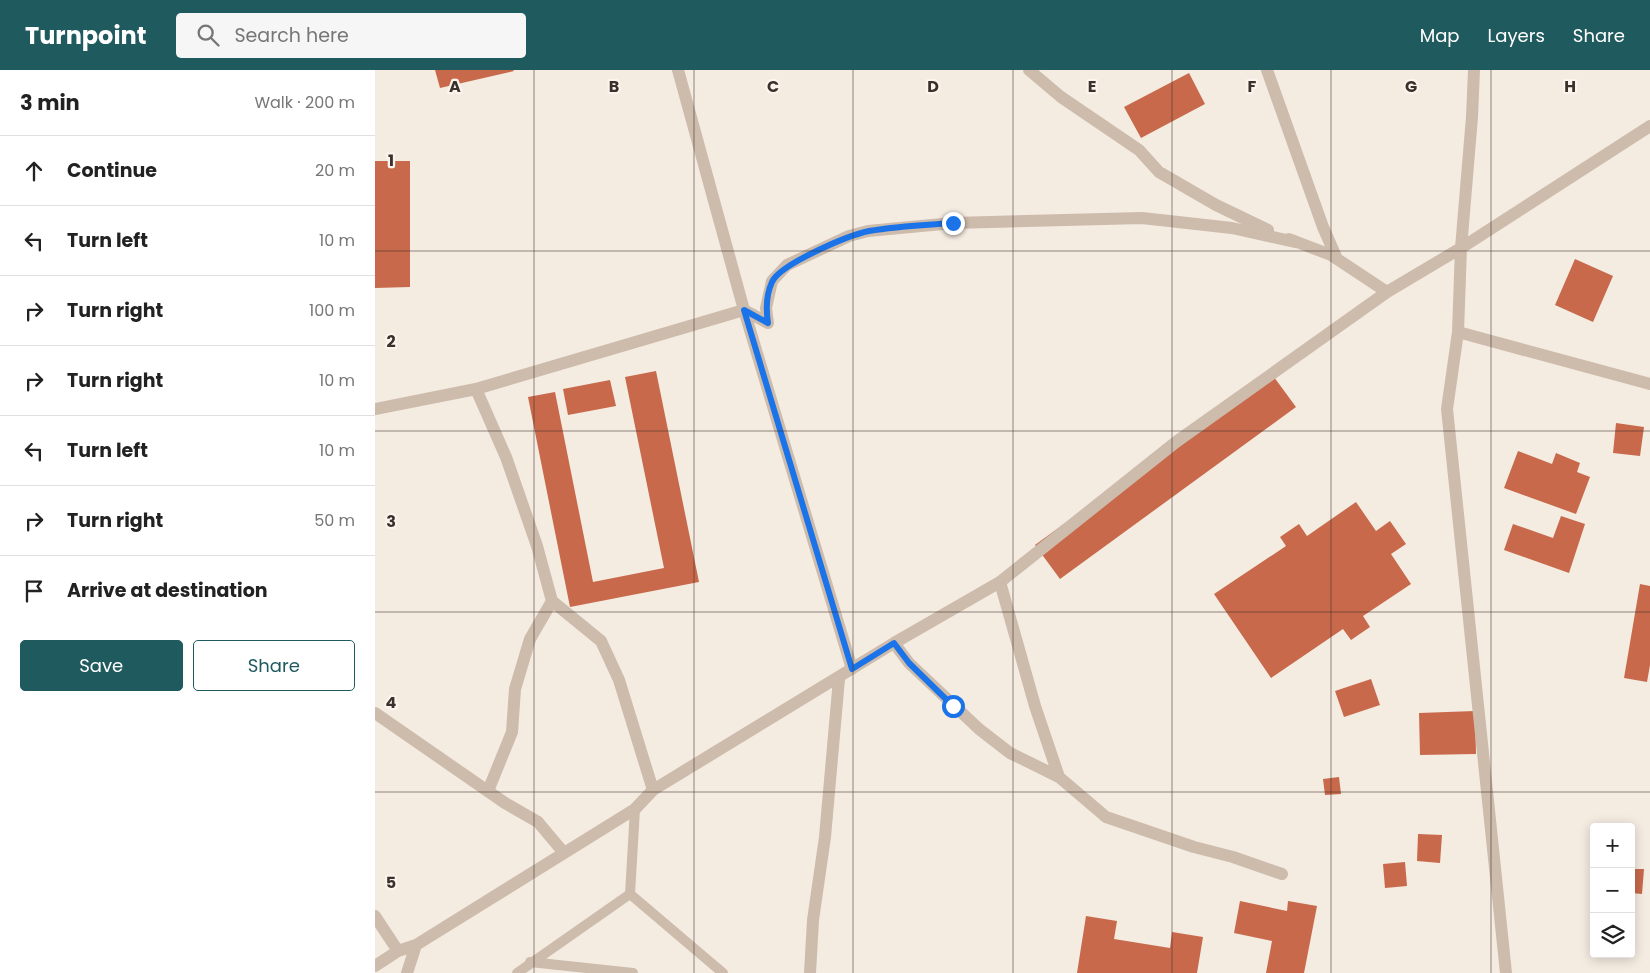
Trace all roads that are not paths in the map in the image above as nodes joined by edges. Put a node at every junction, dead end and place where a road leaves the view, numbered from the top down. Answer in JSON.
{"nodes":[{"id":1,"x":678,"y":70,"type":"edge"},
{"id":2,"x":1029,"y":70,"type":"edge"},
{"id":3,"x":1267,"y":70,"type":"edge"},
{"id":4,"x":1474,"y":70,"type":"edge"},
{"id":5,"x":1650,"y":126,"type":"edge"},
{"id":6,"x":1295,"y":242,"type":"junction"},
{"id":7,"x":1461,"y":248,"type":"junction"},
{"id":8,"x":1337,"y":259,"type":"junction"},
{"id":9,"x":1387,"y":292,"type":"junction"},
{"id":10,"x":744,"y":310,"type":"junction"},
{"id":11,"x":1458,"y":332,"type":"junction"},
{"id":12,"x":1650,"y":384,"type":"edge"},
{"id":13,"x":476,"y":389,"type":"junction"},
{"id":14,"x":375,"y":409,"type":"edge"},
{"id":15,"x":1000,"y":582,"type":"junction"},
{"id":16,"x":552,"y":601,"type":"junction"},
{"id":17,"x":894,"y":643,"type":"junction"},
{"id":18,"x":852,"y":669,"type":"junction"},
{"id":19,"x":839,"y":679,"type":"junction"},
{"id":20,"x":375,"y":713,"type":"edge"},
{"id":21,"x":1059,"y":777,"type":"junction"},
{"id":22,"x":653,"y":790,"type":"junction"},
{"id":23,"x":488,"y":791,"type":"junction"},
{"id":24,"x":635,"y":809,"type":"junction"},
{"id":25,"x":564,"y":853,"type":"junction"},
{"id":26,"x":1282,"y":874,"type":"dead end"},
{"id":27,"x":630,"y":894,"type":"junction"},
{"id":28,"x":375,"y":916,"type":"edge"},
{"id":29,"x":416,"y":945,"type":"junction"},
{"id":30,"x":398,"y":951,"type":"junction"},
{"id":31,"x":530,"y":962,"type":"junction"},
{"id":32,"x":375,"y":966,"type":"edge"},
{"id":33,"x":407,"y":973,"type":"edge"},
{"id":34,"x":517,"y":973,"type":"edge"},
{"id":35,"x":633,"y":973,"type":"edge"},
{"id":36,"x":723,"y":973,"type":"edge"},
{"id":37,"x":810,"y":973,"type":"edge"},
{"id":38,"x":1506,"y":973,"type":"edge"}],
"edges":[{"from":1,"to":10,"type":"street"},
{"from":2,"to":6,"type":"street"},
{"from":3,"to":8,"type":"street"},
{"from":4,"to":7,"type":"street"},
{"from":5,"to":7,"type":"street"},
{"from":6,"to":8,"type":"street"},
{"from":6,"to":10,"type":"street"},
{"from":7,"to":9,"type":"street"},
{"from":7,"to":11,"type":"street"},
{"from":8,"to":9,"type":"street"},
{"from":9,"to":15,"type":"street"},
{"from":10,"to":13,"type":"street"},
{"from":10,"to":18,"type":"street"},
{"from":11,"to":12,"type":"street"},
{"from":11,"to":38,"type":"street"},
{"from":13,"to":14,"type":"street"},
{"from":13,"to":16,"type":"street"},
{"from":15,"to":17,"type":"street"},
{"from":15,"to":21,"type":"street"},
{"from":16,"to":22,"type":"street"},
{"from":16,"to":23,"type":"street"},
{"from":17,"to":18,"type":"street"},
{"from":17,"to":21,"type":"street"},
{"from":18,"to":19,"type":"street"},
{"from":19,"to":22,"type":"street"},
{"from":19,"to":37,"type":"street"},
{"from":20,"to":23,"type":"street"},
{"from":21,"to":26,"type":"street"},
{"from":22,"to":24,"type":"street"},
{"from":23,"to":25,"type":"street"},
{"from":24,"to":25,"type":"street"},
{"from":24,"to":27,"type":"lane"},
{"from":25,"to":29,"type":"street"},
{"from":27,"to":31,"type":"lane"},
{"from":27,"to":36,"type":"lane"},
{"from":28,"to":30,"type":"street"},
{"from":29,"to":30,"type":"street"},
{"from":29,"to":33,"type":"street"},
{"from":30,"to":32,"type":"street"},
{"from":31,"to":34,"type":"lane"},
{"from":31,"to":35,"type":"lane"}]}
